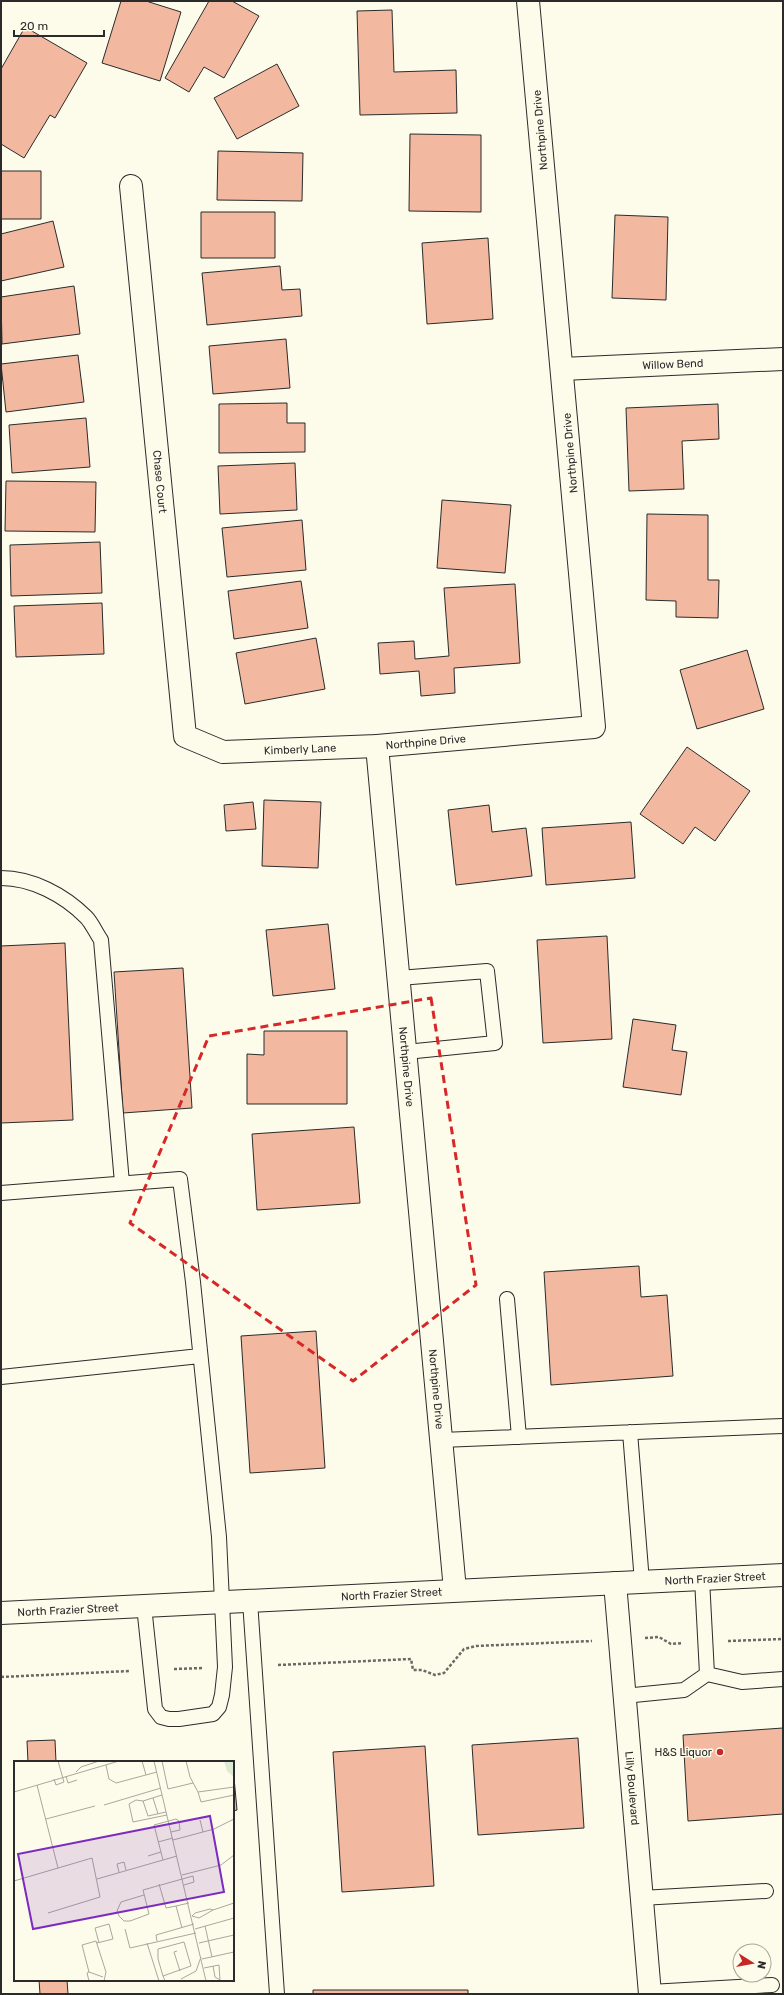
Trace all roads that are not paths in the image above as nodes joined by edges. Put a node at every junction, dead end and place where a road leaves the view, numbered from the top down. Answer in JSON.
{"nodes":[{"id":1,"x":528,"y":1,"type":"edge"},
{"id":2,"x":131,"y":186,"type":"dead end"},
{"id":3,"x":783,"y":359,"type":"edge"},
{"id":4,"x":562,"y":369,"type":"junction"},
{"id":5,"x":377,"y":746,"type":"junction"},
{"id":6,"x":223,"y":752,"type":"joint"},
{"id":7,"x":1,"y":878,"type":"edge"},
{"id":8,"x":399,"y":978,"type":"junction"},
{"id":9,"x":406,"y":1052,"type":"junction"},
{"id":10,"x":122,"y":1183,"type":"junction"},
{"id":11,"x":1,"y":1193,"type":"edge"},
{"id":12,"x":507,"y":1299,"type":"dead end"},
{"id":13,"x":200,"y":1356,"type":"junction"},
{"id":14,"x":1,"y":1376,"type":"edge"},
{"id":15,"x":783,"y":1426,"type":"edge"},
{"id":16,"x":630,"y":1432,"type":"junction"},
{"id":17,"x":519,"y":1437,"type":"junction"},
{"id":18,"x":441,"y":1440,"type":"junction"},
{"id":19,"x":783,"y":1575,"type":"edge"},
{"id":20,"x":702,"y":1579,"type":"junction"},
{"id":21,"x":642,"y":1582,"type":"junction"},
{"id":22,"x":615,"y":1583,"type":"junction"},
{"id":23,"x":455,"y":1590,"type":"junction"},
{"id":24,"x":250,"y":1601,"type":"junction"},
{"id":25,"x":221,"y":1602,"type":"junction"},
{"id":26,"x":144,"y":1606,"type":"junction"},
{"id":27,"x":1,"y":1613,"type":"edge"},
{"id":28,"x":707,"y":1674,"type":"junction"},
{"id":29,"x":783,"y":1679,"type":"edge"},
{"id":30,"x":624,"y":1696,"type":"junction"},
{"id":31,"x":766,"y":1891,"type":"dead end"},
{"id":32,"x":641,"y":1898,"type":"junction"},
{"id":33,"x":772,"y":1985,"type":"dead end"},
{"id":34,"x":650,"y":1993,"type":"edge"},
{"id":35,"x":277,"y":1994,"type":"edge"}],
"edges":[{"from":1,"to":4,"type":"street","name":"Northpine Drive"},
{"from":2,"to":6,"type":"street","name":"Chase Court"},
{"from":3,"to":4,"type":"street","name":"Willow Bend"},
{"from":4,"to":5,"type":"street","name":"Northpine Drive"},
{"from":5,"to":6,"type":"street","name":"Kimberly Lane"},
{"from":5,"to":8,"type":"street","name":"Northpine Drive"},
{"from":7,"to":10,"type":"lane"},
{"from":8,"to":9,"type":"street","name":"Northpine Drive"},
{"from":8,"to":9,"type":"lane"},
{"from":9,"to":18,"type":"street","name":"Northpine Drive"},
{"from":10,"to":11,"type":"lane"},
{"from":10,"to":13,"type":"lane"},
{"from":12,"to":17,"type":"lane"},
{"from":13,"to":14,"type":"lane"},
{"from":13,"to":25,"type":"lane"},
{"from":15,"to":16,"type":"lane"},
{"from":16,"to":17,"type":"lane"},
{"from":16,"to":21,"type":"lane"},
{"from":17,"to":18,"type":"lane"},
{"from":18,"to":23,"type":"street","name":"Northpine Drive"},
{"from":19,"to":20,"type":"street","name":"North Frazier Street"},
{"from":20,"to":21,"type":"street","name":"North Frazier Street"},
{"from":20,"to":28,"type":"lane"},
{"from":21,"to":22,"type":"street","name":"North Frazier Street"},
{"from":22,"to":23,"type":"street","name":"North Frazier Street"},
{"from":22,"to":30,"type":"street","name":"Lilly Boulevard"},
{"from":23,"to":24,"type":"street","name":"North Frazier Street"},
{"from":24,"to":25,"type":"street","name":"North Frazier Street"},
{"from":24,"to":35,"type":"lane"},
{"from":25,"to":26,"type":"street","name":"North Frazier Street"},
{"from":25,"to":26,"type":"lane"},
{"from":26,"to":27,"type":"street","name":"North Frazier Street"},
{"from":28,"to":29,"type":"lane"},
{"from":28,"to":30,"type":"lane"},
{"from":30,"to":32,"type":"street","name":"Lilly Boulevard"},
{"from":31,"to":32,"type":"lane"},
{"from":32,"to":34,"type":"street","name":"Lilly Boulevard"},
{"from":33,"to":34,"type":"lane"}]}
